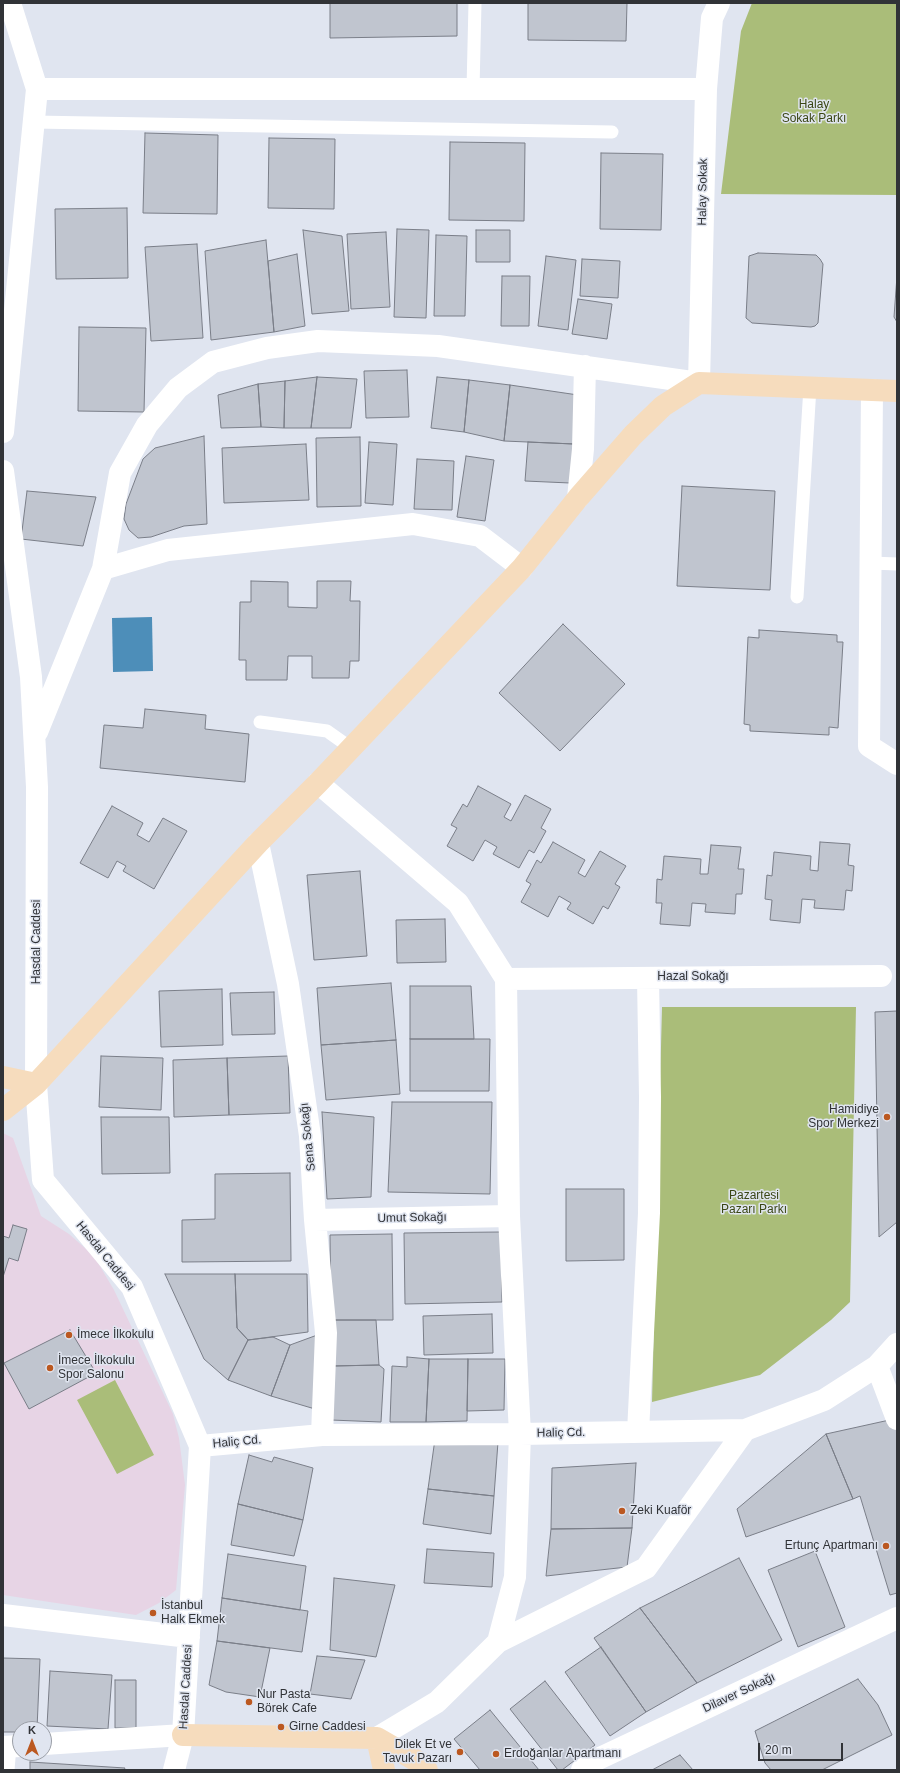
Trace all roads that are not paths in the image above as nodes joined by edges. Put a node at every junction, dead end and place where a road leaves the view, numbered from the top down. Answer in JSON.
{"nodes":[{"id":1,"x":10,"y":3,"type":"edge"},
{"id":2,"x":475,"y":3,"type":"edge"},
{"id":3,"x":719,"y":3,"type":"edge"},
{"id":4,"x":38,"y":89,"type":"junction"},
{"id":5,"x":473,"y":89,"type":"junction"},
{"id":6,"x":706,"y":89,"type":"junction"},
{"id":7,"x":34,"y":122,"type":"junction"},
{"id":8,"x":612,"y":132,"type":"dead end"},
{"id":9,"x":585,"y":366,"type":"junction"},
{"id":10,"x":699,"y":383,"type":"junction"},
{"id":11,"x":810,"y":388,"type":"junction"},
{"id":12,"x":872,"y":390,"type":"junction"},
{"id":13,"x":897,"y":391,"type":"edge"},
{"id":14,"x":3,"y":432,"type":"edge"},
{"id":15,"x":3,"y":471,"type":"edge"},
{"id":16,"x":578,"y":498,"type":"junction"},
{"id":17,"x":871,"y":563,"type":"junction"},
{"id":18,"x":897,"y":564,"type":"edge"},
{"id":19,"x":522,"y":568,"type":"junction"},
{"id":20,"x":103,"y":570,"type":"junction"},
{"id":21,"x":797,"y":597,"type":"dead end"},
{"id":22,"x":260,"y":722,"type":"dead end"},
{"id":23,"x":35,"y":738,"type":"junction"},
{"id":24,"x":351,"y":748,"type":"junction"},
{"id":25,"x":897,"y":764,"type":"edge"},
{"id":26,"x":318,"y":783,"type":"junction"},
{"id":27,"x":258,"y":843,"type":"junction"},
{"id":28,"x":881,"y":976,"type":"dead end"},
{"id":29,"x":648,"y":978,"type":"junction"},
{"id":30,"x":506,"y":979,"type":"junction"},
{"id":31,"x":3,"y":1077,"type":"edge"},
{"id":32,"x":36,"y":1084,"type":"junction"},
{"id":33,"x":3,"y":1110,"type":"edge"},
{"id":34,"x":509,"y":1216,"type":"junction"},
{"id":35,"x":315,"y":1220,"type":"junction"},
{"id":36,"x":897,"y":1344,"type":"edge"},
{"id":37,"x":878,"y":1366,"type":"junction"},
{"id":38,"x":897,"y":1419,"type":"edge"},
{"id":39,"x":745,"y":1430,"type":"junction"},
{"id":40,"x":638,"y":1432,"type":"junction"},
{"id":41,"x":520,"y":1434,"type":"junction"},
{"id":42,"x":322,"y":1435,"type":"junction"},
{"id":43,"x":200,"y":1446,"type":"junction"},
{"id":44,"x":3,"y":1615,"type":"edge"},
{"id":45,"x":897,"y":1618,"type":"edge"},
{"id":46,"x":189,"y":1637,"type":"junction"},
{"id":47,"x":498,"y":1642,"type":"junction"},
{"id":48,"x":183,"y":1736,"type":"junction"},
{"id":49,"x":377,"y":1738,"type":"junction"},
{"id":50,"x":52,"y":1744,"type":"edge"},
{"id":51,"x":11,"y":1746,"type":"edge"},
{"id":52,"x":8,"y":1770,"type":"edge"},
{"id":53,"x":174,"y":1770,"type":"edge"},
{"id":54,"x":384,"y":1770,"type":"edge"},
{"id":55,"x":427,"y":1770,"type":"edge"},
{"id":56,"x":582,"y":1770,"type":"edge"}],
"edges":[{"from":1,"to":4,"type":"street"},
{"from":2,"to":5,"type":"lane"},
{"from":3,"to":6,"type":"street","name":"Halay Sokak"},
{"from":4,"to":5,"type":"street"},
{"from":4,"to":7,"type":"street"},
{"from":5,"to":6,"type":"street"},
{"from":6,"to":10,"type":"street","name":"Halay Sokak"},
{"from":7,"to":8,"type":"lane"},
{"from":7,"to":14,"type":"street"},
{"from":9,"to":10,"type":"street"},
{"from":9,"to":16,"type":"street"},
{"from":9,"to":20,"type":"street"},
{"from":10,"to":11,"type":"street"},
{"from":10,"to":16,"type":"street"},
{"from":11,"to":12,"type":"street"},
{"from":11,"to":21,"type":"lane"},
{"from":12,"to":13,"type":"street"},
{"from":12,"to":17,"type":"street"},
{"from":15,"to":23,"type":"street","name":"Hasdal Caddesi"},
{"from":16,"to":19,"type":"street"},
{"from":17,"to":18,"type":"lane"},
{"from":17,"to":25,"type":"street"},
{"from":19,"to":20,"type":"street"},
{"from":19,"to":24,"type":"street"},
{"from":20,"to":23,"type":"street"},
{"from":22,"to":24,"type":"lane"},
{"from":23,"to":32,"type":"street","name":"Hasdal Caddesi"},
{"from":24,"to":26,"type":"street"},
{"from":26,"to":27,"type":"street"},
{"from":26,"to":30,"type":"street"},
{"from":27,"to":32,"type":"street"},
{"from":27,"to":35,"type":"street","name":"Sena Sokağı"},
{"from":28,"to":29,"type":"street","name":"Hazal Sokağı"},
{"from":29,"to":30,"type":"street","name":"Hazal Sokağı"},
{"from":29,"to":40,"type":"street"},
{"from":30,"to":34,"type":"street"},
{"from":31,"to":32,"type":"street"},
{"from":32,"to":33,"type":"street"},
{"from":32,"to":43,"type":"street","name":"Hasdal Caddesi"},
{"from":34,"to":35,"type":"street","name":"Umut Sokağı"},
{"from":34,"to":41,"type":"street"},
{"from":35,"to":42,"type":"street","name":"Sena Sokağı"},
{"from":36,"to":37,"type":"street","name":"Haliç Cd."},
{"from":37,"to":38,"type":"street"},
{"from":37,"to":39,"type":"street","name":"Haliç Cd."},
{"from":39,"to":40,"type":"street","name":"Haliç Cd."},
{"from":39,"to":47,"type":"street"},
{"from":40,"to":41,"type":"street","name":"Haliç Cd."},
{"from":41,"to":42,"type":"street","name":"Haliç Cd."},
{"from":41,"to":47,"type":"street"},
{"from":42,"to":43,"type":"street","name":"Haliç Cd."},
{"from":43,"to":46,"type":"street","name":"Hasdal Caddesi"},
{"from":44,"to":46,"type":"street"},
{"from":45,"to":56,"type":"street","name":"Dilaver Sokağı"},
{"from":46,"to":48,"type":"street","name":"Hasdal Caddesi"},
{"from":47,"to":49,"type":"street"},
{"from":48,"to":49,"type":"street"},
{"from":48,"to":50,"type":"street"},
{"from":48,"to":53,"type":"street","name":"Hasdal Caddesi"},
{"from":49,"to":54,"type":"street"},
{"from":49,"to":55,"type":"street"},
{"from":51,"to":52,"type":"lane"}]}
